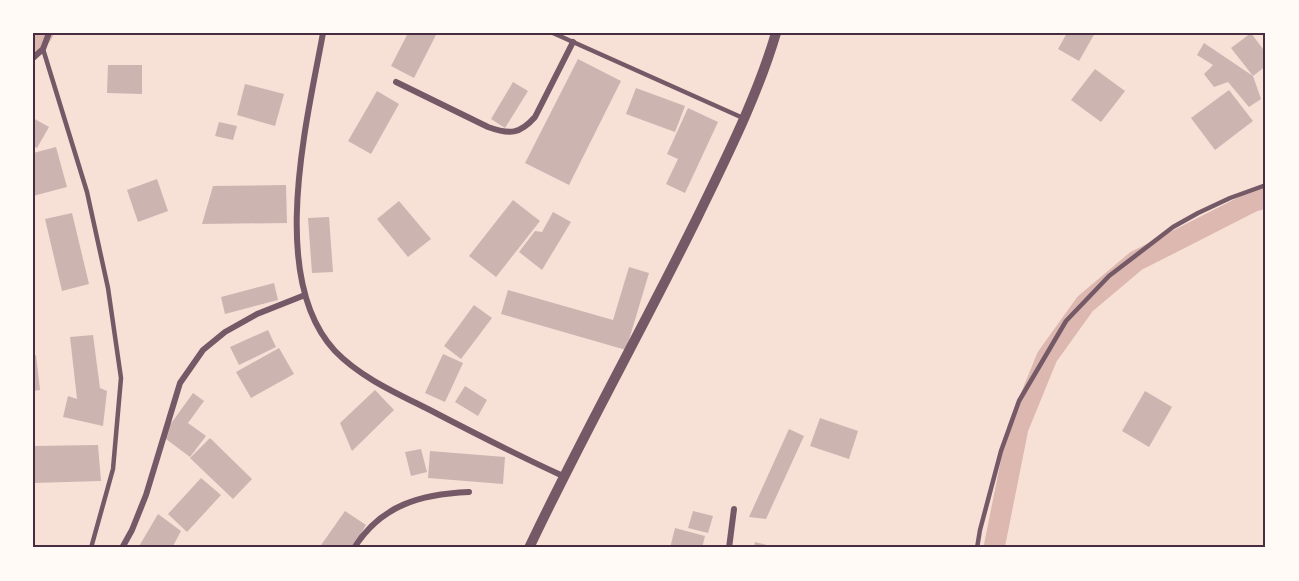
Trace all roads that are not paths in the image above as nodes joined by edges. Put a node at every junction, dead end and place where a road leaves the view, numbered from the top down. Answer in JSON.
{"nodes":[{"id":1,"x":49,"y":33,"type":"edge"},
{"id":2,"x":323,"y":33,"type":"edge"},
{"id":3,"x":553,"y":33,"type":"edge"},
{"id":4,"x":776,"y":33,"type":"edge"},
{"id":5,"x":573,"y":42,"type":"junction"},
{"id":6,"x":43,"y":48,"type":"junction"},
{"id":7,"x":33,"y":58,"type":"edge"},
{"id":8,"x":396,"y":82,"type":"dead end"},
{"id":9,"x":746,"y":119,"type":"junction"},
{"id":10,"x":1266,"y":185,"type":"edge"},
{"id":11,"x":305,"y":295,"type":"junction"},
{"id":12,"x":563,"y":476,"type":"junction"},
{"id":13,"x":469,"y":492,"type":"dead end"},
{"id":14,"x":734,"y":509,"type":"dead end"},
{"id":15,"x":91,"y":548,"type":"edge"},
{"id":16,"x":122,"y":548,"type":"edge"},
{"id":17,"x":354,"y":548,"type":"edge"},
{"id":18,"x":529,"y":548,"type":"edge"},
{"id":19,"x":729,"y":548,"type":"edge"},
{"id":20,"x":977,"y":548,"type":"edge"}],
"edges":[{"from":1,"to":6,"type":"street"},
{"from":2,"to":11,"type":"street"},
{"from":3,"to":5,"type":"lane"},
{"from":4,"to":9,"type":"street"},
{"from":5,"to":8,"type":"street"},
{"from":5,"to":9,"type":"lane"},
{"from":6,"to":7,"type":"street"},
{"from":6,"to":15,"type":"lane"},
{"from":9,"to":12,"type":"street"},
{"from":10,"to":20,"type":"lane"},
{"from":11,"to":12,"type":"street"},
{"from":11,"to":16,"type":"street"},
{"from":12,"to":18,"type":"street"},
{"from":13,"to":17,"type":"street"},
{"from":14,"to":19,"type":"street"}]}
